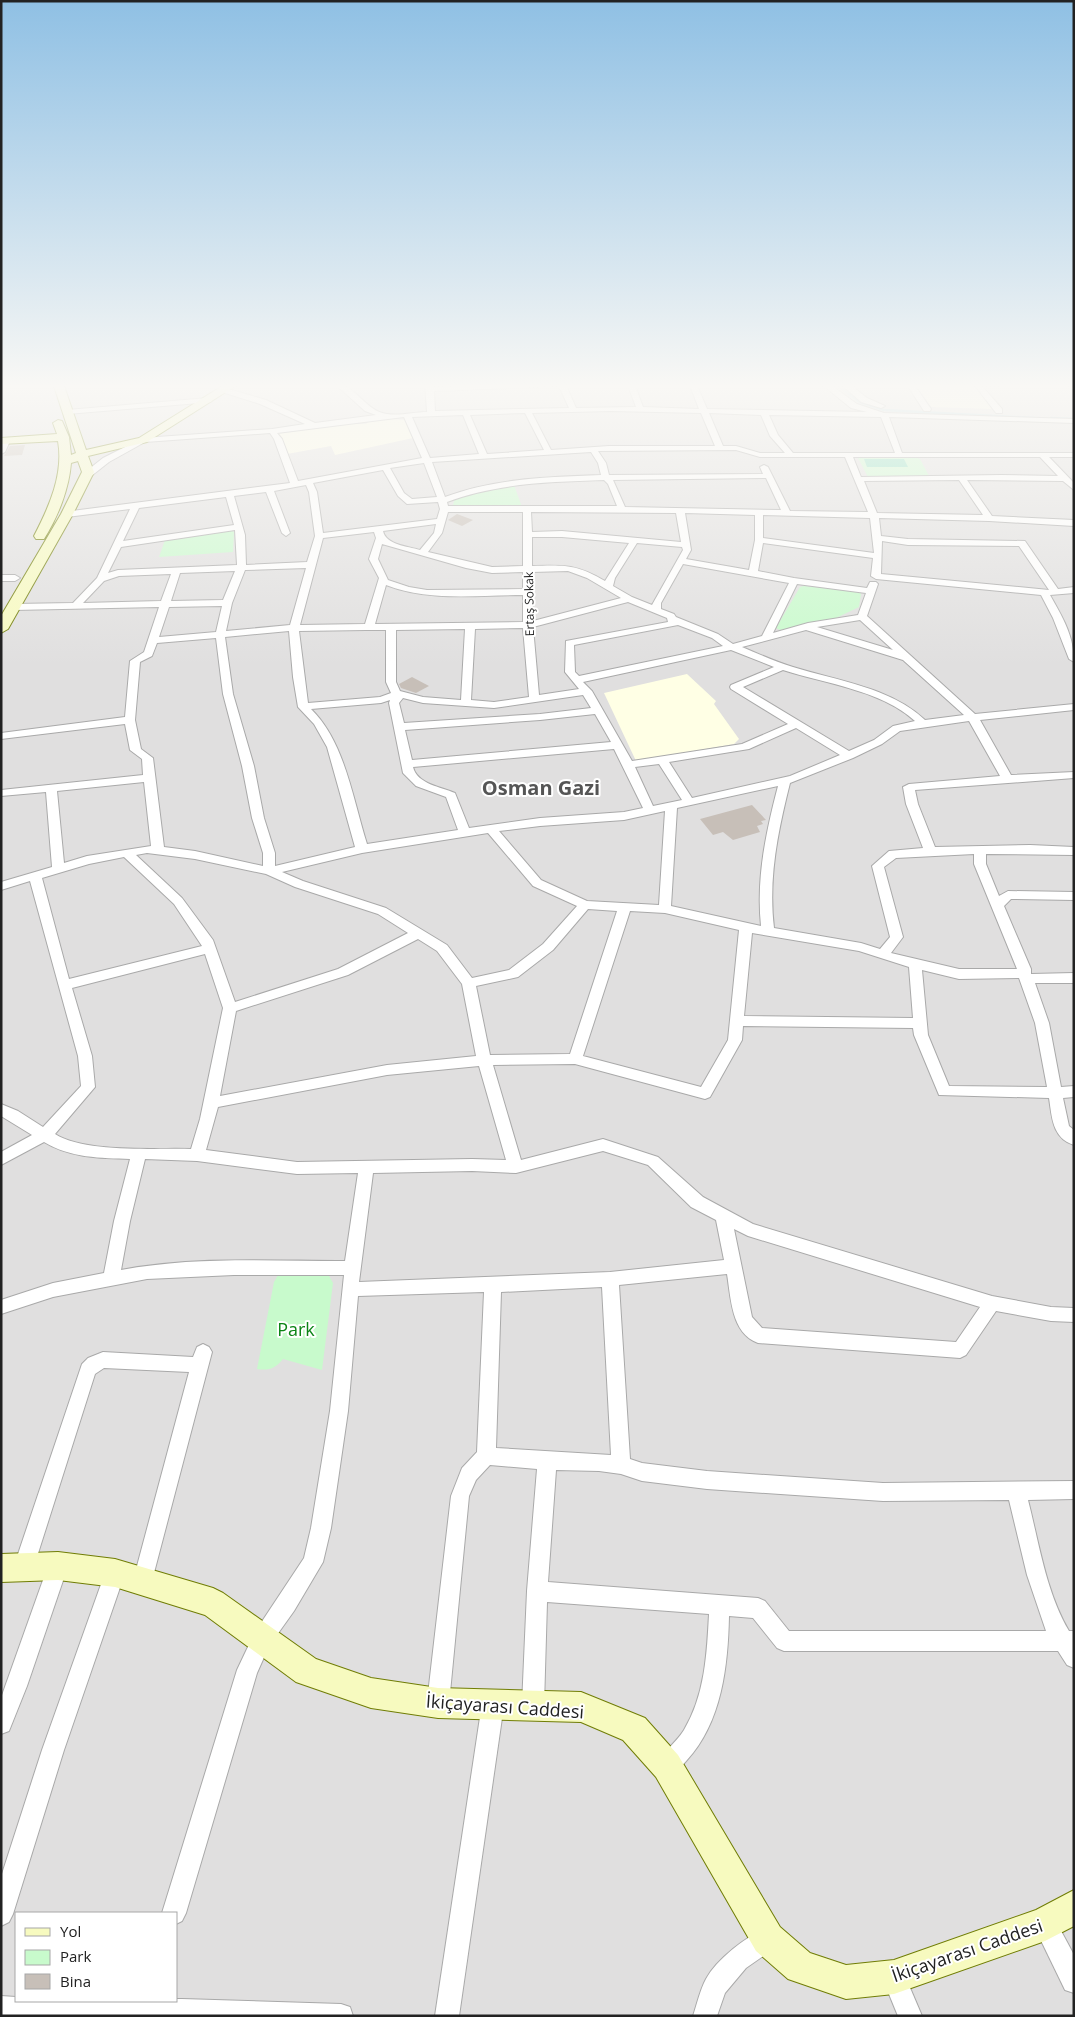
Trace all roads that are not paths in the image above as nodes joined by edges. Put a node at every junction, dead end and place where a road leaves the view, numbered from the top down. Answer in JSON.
{"nodes":[{"id":1,"x":64,"y":477,"type":"edge"},
{"id":2,"x":86,"y":477,"type":"edge"},
{"id":3,"x":292,"y":477,"type":"edge"},
{"id":4,"x":339,"y":477,"type":"edge"},
{"id":5,"x":391,"y":477,"type":"edge"},
{"id":6,"x":436,"y":477,"type":"edge"},
{"id":7,"x":676,"y":477,"type":"edge"},
{"id":8,"x":768,"y":477,"type":"edge"},
{"id":9,"x":606,"y":478,"type":"junction"},
{"id":10,"x":935,"y":478,"type":"joint"},
{"id":11,"x":962,"y":478,"type":"junction"},
{"id":12,"x":61,"y":479,"type":"joint"},
{"id":13,"x":858,"y":479,"type":"joint"},
{"id":14,"x":1066,"y":479,"type":"joint"},
{"id":15,"x":309,"y":483,"type":"junction"},
{"id":16,"x":295,"y":485,"type":"junction"},
{"id":17,"x":1074,"y":488,"type":"edge"},
{"id":18,"x":269,"y":489,"type":"junction"},
{"id":19,"x":230,"y":495,"type":"junction"},
{"id":20,"x":443,"y":503,"type":"junction"},
{"id":21,"x":136,"y":506,"type":"junction"},
{"id":22,"x":527,"y":508,"type":"junction"},
{"id":23,"x":622,"y":508,"type":"junction"},
{"id":24,"x":680,"y":510,"type":"junction"},
{"id":25,"x":759,"y":513,"type":"junction"},
{"id":26,"x":67,"y":514,"type":"junction"},
{"id":27,"x":786,"y":514,"type":"junction"},
{"id":28,"x":874,"y":516,"type":"junction"},
{"id":29,"x":989,"y":518,"type":"junction"},
{"id":30,"x":440,"y":522,"type":"junction"},
{"id":31,"x":1074,"y":523,"type":"edge"},
{"id":32,"x":239,"y":527,"type":"junction"},
{"id":33,"x":286,"y":533,"type":"dead end"},
{"id":34,"x":379,"y":534,"type":"junction"},
{"id":35,"x":527,"y":535,"type":"junction"},
{"id":36,"x":318,"y":536,"type":"junction"},
{"id":37,"x":877,"y":538,"type":"junction"},
{"id":38,"x":635,"y":540,"type":"junction"},
{"id":39,"x":759,"y":540,"type":"junction"},
{"id":40,"x":117,"y":544,"type":"junction"},
{"id":41,"x":686,"y":545,"type":"junction"},
{"id":42,"x":422,"y":553,"type":"junction"},
{"id":43,"x":878,"y":556,"type":"junction"},
{"id":44,"x":682,"y":561,"type":"junction"},
{"id":45,"x":311,"y":564,"type":"junction"},
{"id":46,"x":241,"y":568,"type":"junction"},
{"id":47,"x":528,"y":568,"type":"junction"},
{"id":48,"x":176,"y":571,"type":"junction"},
{"id":49,"x":753,"y":573,"type":"junction"},
{"id":50,"x":876,"y":576,"type":"junction"},
{"id":51,"x":1,"y":578,"type":"edge"},
{"id":52,"x":15,"y":578,"type":"junction"},
{"id":53,"x":100,"y":579,"type":"junction"},
{"id":54,"x":383,"y":581,"type":"junction"},
{"id":55,"x":794,"y":581,"type":"junction"},
{"id":56,"x":608,"y":586,"type":"junction"},
{"id":57,"x":1074,"y":590,"type":"edge"},
{"id":58,"x":871,"y":591,"type":"junction"},
{"id":59,"x":7,"y":592,"type":"dead end"},
{"id":60,"x":528,"y":592,"type":"junction"},
{"id":61,"x":1055,"y":592,"type":"junction"},
{"id":62,"x":1044,"y":593,"type":"junction"},
{"id":63,"x":629,"y":599,"type":"junction"},
{"id":64,"x":227,"y":603,"type":"junction"},
{"id":65,"x":165,"y":605,"type":"junction"},
{"id":66,"x":75,"y":606,"type":"junction"},
{"id":67,"x":14,"y":607,"type":"junction"},
{"id":68,"x":656,"y":608,"type":"junction"},
{"id":69,"x":862,"y":617,"type":"junction"},
{"id":70,"x":672,"y":618,"type":"junction"},
{"id":71,"x":528,"y":625,"type":"junction"},
{"id":72,"x":470,"y":626,"type":"junction"},
{"id":73,"x":806,"y":627,"type":"junction"},
{"id":74,"x":294,"y":628,"type":"junction"},
{"id":75,"x":369,"y":628,"type":"junction"},
{"id":76,"x":391,"y":628,"type":"junction"},
{"id":77,"x":1,"y":630,"type":"edge"},
{"id":78,"x":220,"y":634,"type":"junction"},
{"id":79,"x":766,"y":638,"type":"junction"},
{"id":80,"x":153,"y":640,"type":"junction"},
{"id":81,"x":732,"y":647,"type":"junction"},
{"id":82,"x":908,"y":658,"type":"junction"},
{"id":83,"x":1074,"y":659,"type":"edge"},
{"id":84,"x":783,"y":667,"type":"junction"},
{"id":85,"x":577,"y":680,"type":"junction"},
{"id":86,"x":587,"y":692,"type":"junction"},
{"id":87,"x":400,"y":694,"type":"junction"},
{"id":88,"x":534,"y":699,"type":"junction"},
{"id":89,"x":466,"y":703,"type":"junction"},
{"id":90,"x":303,"y":707,"type":"junction"},
{"id":91,"x":1074,"y":707,"type":"edge"},
{"id":92,"x":598,"y":710,"type":"junction"},
{"id":93,"x":973,"y":718,"type":"junction"},
{"id":94,"x":130,"y":720,"type":"junction"},
{"id":95,"x":923,"y":723,"type":"junction"},
{"id":96,"x":797,"y":724,"type":"junction"},
{"id":97,"x":398,"y":727,"type":"junction"},
{"id":98,"x":1,"y":736,"type":"edge"},
{"id":99,"x":618,"y":745,"type":"junction"},
{"id":100,"x":849,"y":756,"type":"junction"},
{"id":101,"x":662,"y":760,"type":"junction"},
{"id":102,"x":407,"y":764,"type":"junction"},
{"id":103,"x":628,"y":765,"type":"junction"},
{"id":104,"x":1074,"y":774,"type":"edge"},
{"id":105,"x":149,"y":778,"type":"junction"},
{"id":106,"x":1007,"y":779,"type":"junction"},
{"id":107,"x":785,"y":781,"type":"junction"},
{"id":108,"x":51,"y":787,"type":"junction"},
{"id":109,"x":1,"y":793,"type":"edge"},
{"id":110,"x":690,"y":803,"type":"junction"},
{"id":111,"x":671,"y":807,"type":"junction"},
{"id":112,"x":650,"y":811,"type":"junction"},
{"id":113,"x":491,"y":829,"type":"junction"},
{"id":114,"x":464,"y":832,"type":"junction"},
{"id":115,"x":362,"y":848,"type":"junction"},
{"id":116,"x":158,"y":850,"type":"junction"},
{"id":117,"x":980,"y":850,"type":"junction"},
{"id":118,"x":930,"y":851,"type":"junction"},
{"id":119,"x":1074,"y":851,"type":"edge"},
{"id":120,"x":127,"y":853,"type":"junction"},
{"id":121,"x":58,"y":868,"type":"junction"},
{"id":122,"x":270,"y":871,"type":"junction"},
{"id":123,"x":35,"y":875,"type":"junction"},
{"id":124,"x":1,"y":886,"type":"edge"},
{"id":125,"x":1074,"y":896,"type":"edge"},
{"id":126,"x":586,"y":905,"type":"junction"},
{"id":127,"x":996,"y":905,"type":"junction"},
{"id":128,"x":625,"y":907,"type":"junction"},
{"id":129,"x":665,"y":910,"type":"junction"},
{"id":130,"x":746,"y":927,"type":"junction"},
{"id":131,"x":768,"y":931,"type":"junction"},
{"id":132,"x":419,"y":933,"type":"junction"},
{"id":133,"x":210,"y":948,"type":"junction"},
{"id":134,"x":883,"y":955,"type":"junction"},
{"id":135,"x":915,"y":964,"type":"junction"},
{"id":136,"x":1026,"y":976,"type":"junction"},
{"id":137,"x":1074,"y":978,"type":"edge"},
{"id":138,"x":469,"y":983,"type":"junction"},
{"id":139,"x":64,"y":985,"type":"junction"},
{"id":140,"x":230,"y":1008,"type":"junction"},
{"id":141,"x":737,"y":1021,"type":"junction"},
{"id":142,"x":920,"y":1023,"type":"junction"},
{"id":143,"x":575,"y":1059,"type":"junction"},
{"id":144,"x":484,"y":1060,"type":"junction"},
{"id":145,"x":1074,"y":1091,"type":"edge"},
{"id":146,"x":1055,"y":1093,"type":"junction"},
{"id":147,"x":211,"y":1103,"type":"junction"},
{"id":148,"x":1,"y":1110,"type":"edge"},
{"id":149,"x":45,"y":1135,"type":"junction"},
{"id":150,"x":1073,"y":1140,"type":"edge"},
{"id":151,"x":139,"y":1153,"type":"junction"},
{"id":152,"x":197,"y":1154,"type":"junction"},
{"id":153,"x":1,"y":1159,"type":"edge"},
{"id":154,"x":516,"y":1167,"type":"junction"},
{"id":155,"x":366,"y":1168,"type":"junction"},
{"id":156,"x":723,"y":1216,"type":"junction"},
{"id":157,"x":734,"y":1266,"type":"junction"},
{"id":158,"x":352,"y":1268,"type":"junction"},
{"id":159,"x":111,"y":1279,"type":"junction"},
{"id":160,"x":610,"y":1279,"type":"junction"},
{"id":161,"x":493,"y":1284,"type":"junction"},
{"id":162,"x":350,"y":1289,"type":"junction"},
{"id":163,"x":992,"y":1303,"type":"junction"},
{"id":164,"x":1,"y":1307,"type":"edge"},
{"id":165,"x":1074,"y":1315,"type":"edge"},
{"id":166,"x":486,"y":1456,"type":"junction"},
{"id":167,"x":547,"y":1461,"type":"junction"},
{"id":168,"x":622,"y":1465,"type":"junction"},
{"id":169,"x":1016,"y":1490,"type":"junction"},
{"id":170,"x":1074,"y":1490,"type":"edge"},
{"id":171,"x":58,"y":1566,"type":"junction"},
{"id":172,"x":13,"y":1567,"type":"edge"},
{"id":173,"x":129,"y":1577,"type":"junction"},
{"id":174,"x":537,"y":1591,"type":"junction"},
{"id":175,"x":719,"y":1605,"type":"junction"},
{"id":176,"x":262,"y":1638,"type":"junction"},
{"id":177,"x":1068,"y":1641,"type":"edge"},
{"id":178,"x":1074,"y":1658,"type":"edge"},
{"id":179,"x":438,"y":1703,"type":"junction"},
{"id":180,"x":493,"y":1704,"type":"junction"},
{"id":181,"x":534,"y":1705,"type":"junction"},
{"id":182,"x":1,"y":1723,"type":"edge"},
{"id":183,"x":667,"y":1766,"type":"junction"},
{"id":184,"x":1074,"y":1907,"type":"edge"},
{"id":185,"x":174,"y":1912,"type":"edge"},
{"id":186,"x":1,"y":1914,"type":"edge"},
{"id":187,"x":1045,"y":1924,"type":"junction"},
{"id":188,"x":768,"y":1939,"type":"junction"},
{"id":189,"x":894,"y":1977,"type":"junction"},
{"id":190,"x":1074,"y":1981,"type":"edge"},
{"id":191,"x":148,"y":2006,"type":"edge"},
{"id":192,"x":1,"y":2008,"type":"edge"},
{"id":193,"x":341,"y":2016,"type":"edge"},
{"id":194,"x":447,"y":2016,"type":"edge"},
{"id":195,"x":705,"y":2016,"type":"edge"},
{"id":196,"x":910,"y":2016,"type":"edge"}],
"edges":[{"from":1,"to":12,"type":"main road"},
{"from":2,"to":26,"type":"main road"},
{"from":3,"to":16,"type":"street"},
{"from":4,"to":15,"type":"street"},
{"from":5,"to":20,"type":"street"},
{"from":6,"to":20,"type":"street"},
{"from":7,"to":9,"type":"street"},
{"from":8,"to":27,"type":"street"},
{"from":9,"to":20,"type":"street"},
{"from":9,"to":23,"type":"street"},
{"from":10,"to":11,"type":"street"},
{"from":10,"to":13,"type":"street"},
{"from":11,"to":14,"type":"street"},
{"from":11,"to":29,"type":"street"},
{"from":12,"to":52,"type":"main road"},
{"from":13,"to":28,"type":"street"},
{"from":14,"to":17,"type":"street"},
{"from":15,"to":16,"type":"street"},
{"from":15,"to":36,"type":"street"},
{"from":16,"to":18,"type":"street"},
{"from":18,"to":19,"type":"street"},
{"from":18,"to":33,"type":"street"},
{"from":19,"to":21,"type":"street"},
{"from":19,"to":32,"type":"street"},
{"from":20,"to":22,"type":"street"},
{"from":20,"to":30,"type":"street"},
{"from":21,"to":26,"type":"street"},
{"from":21,"to":40,"type":"street"},
{"from":22,"to":23,"type":"street"},
{"from":22,"to":35,"type":"street","name":"Ertaş Sokak"},
{"from":23,"to":24,"type":"street"},
{"from":24,"to":25,"type":"street"},
{"from":24,"to":41,"type":"street"},
{"from":25,"to":27,"type":"street"},
{"from":25,"to":39,"type":"street"},
{"from":26,"to":67,"type":"main road"},
{"from":27,"to":28,"type":"street"},
{"from":28,"to":29,"type":"street"},
{"from":28,"to":37,"type":"street"},
{"from":29,"to":31,"type":"street"},
{"from":30,"to":34,"type":"street"},
{"from":30,"to":42,"type":"street"},
{"from":32,"to":40,"type":"street"},
{"from":32,"to":46,"type":"street"},
{"from":34,"to":36,"type":"street"},
{"from":34,"to":42,"type":"street"},
{"from":34,"to":54,"type":"street"},
{"from":35,"to":38,"type":"street"},
{"from":35,"to":47,"type":"street","name":"Ertaş Sokak"},
{"from":36,"to":45,"type":"street"},
{"from":37,"to":43,"type":"street"},
{"from":37,"to":61,"type":"street"},
{"from":38,"to":41,"type":"street"},
{"from":38,"to":56,"type":"street"},
{"from":39,"to":43,"type":"street"},
{"from":39,"to":49,"type":"street"},
{"from":40,"to":53,"type":"street"},
{"from":41,"to":44,"type":"street"},
{"from":42,"to":47,"type":"street"},
{"from":43,"to":50,"type":"street"},
{"from":44,"to":49,"type":"street"},
{"from":44,"to":68,"type":"street"},
{"from":45,"to":46,"type":"street"},
{"from":45,"to":74,"type":"street"},
{"from":46,"to":48,"type":"street"},
{"from":46,"to":64,"type":"street"},
{"from":47,"to":56,"type":"street"},
{"from":47,"to":60,"type":"street","name":"Ertaş Sokak"},
{"from":48,"to":53,"type":"street"},
{"from":48,"to":65,"type":"street"},
{"from":49,"to":55,"type":"street"},
{"from":50,"to":58,"type":"street"},
{"from":50,"to":62,"type":"street"},
{"from":51,"to":52,"type":"street"},
{"from":52,"to":59,"type":"main road"},
{"from":53,"to":66,"type":"street"},
{"from":54,"to":60,"type":"street"},
{"from":54,"to":75,"type":"street"},
{"from":55,"to":58,"type":"street"},
{"from":55,"to":79,"type":"street"},
{"from":56,"to":63,"type":"street"},
{"from":57,"to":61,"type":"street"},
{"from":58,"to":69,"type":"street"},
{"from":60,"to":71,"type":"street","name":"Ertaş Sokak"},
{"from":61,"to":62,"type":"street"},
{"from":62,"to":83,"type":"street"},
{"from":63,"to":68,"type":"street"},
{"from":63,"to":71,"type":"street"},
{"from":64,"to":65,"type":"street"},
{"from":64,"to":78,"type":"street"},
{"from":65,"to":66,"type":"street"},
{"from":65,"to":80,"type":"street"},
{"from":66,"to":67,"type":"street"},
{"from":67,"to":77,"type":"main road"},
{"from":68,"to":70,"type":"street"},
{"from":69,"to":73,"type":"street"},
{"from":69,"to":82,"type":"street"},
{"from":70,"to":81,"type":"street"},
{"from":70,"to":85,"type":"street"},
{"from":71,"to":72,"type":"street"},
{"from":71,"to":88,"type":"street","name":"Ertaş Sokak"},
{"from":72,"to":76,"type":"street"},
{"from":72,"to":89,"type":"street"},
{"from":73,"to":79,"type":"street"},
{"from":73,"to":82,"type":"street"},
{"from":74,"to":75,"type":"street"},
{"from":74,"to":78,"type":"street"},
{"from":74,"to":90,"type":"street"},
{"from":75,"to":76,"type":"street"},
{"from":76,"to":87,"type":"street"},
{"from":78,"to":80,"type":"street"},
{"from":78,"to":122,"type":"street"},
{"from":79,"to":81,"type":"street"},
{"from":80,"to":94,"type":"street"},
{"from":81,"to":84,"type":"street"},
{"from":81,"to":85,"type":"street"},
{"from":82,"to":93,"type":"street"},
{"from":84,"to":95,"type":"street"},
{"from":84,"to":96,"type":"street"},
{"from":85,"to":86,"type":"street"},
{"from":86,"to":88,"type":"street"},
{"from":86,"to":92,"type":"street"},
{"from":87,"to":89,"type":"street"},
{"from":87,"to":90,"type":"street"},
{"from":87,"to":97,"type":"street"},
{"from":88,"to":89,"type":"street"},
{"from":90,"to":115,"type":"street"},
{"from":91,"to":93,"type":"street"},
{"from":92,"to":97,"type":"street"},
{"from":92,"to":99,"type":"street"},
{"from":93,"to":95,"type":"street"},
{"from":93,"to":106,"type":"street"},
{"from":94,"to":98,"type":"street"},
{"from":94,"to":105,"type":"street"},
{"from":95,"to":100,"type":"street"},
{"from":96,"to":100,"type":"street"},
{"from":96,"to":101,"type":"street"},
{"from":97,"to":102,"type":"street"},
{"from":99,"to":102,"type":"street"},
{"from":99,"to":103,"type":"street"},
{"from":100,"to":107,"type":"street"},
{"from":101,"to":103,"type":"street"},
{"from":101,"to":110,"type":"street"},
{"from":102,"to":114,"type":"street"},
{"from":103,"to":112,"type":"street"},
{"from":104,"to":106,"type":"street"},
{"from":105,"to":108,"type":"street"},
{"from":105,"to":116,"type":"street"},
{"from":106,"to":118,"type":"street"},
{"from":107,"to":110,"type":"street"},
{"from":107,"to":131,"type":"street"},
{"from":108,"to":109,"type":"street"},
{"from":108,"to":121,"type":"street"},
{"from":110,"to":111,"type":"street"},
{"from":111,"to":112,"type":"street"},
{"from":111,"to":129,"type":"street"},
{"from":112,"to":113,"type":"street"},
{"from":113,"to":114,"type":"street"},
{"from":113,"to":126,"type":"street"},
{"from":114,"to":115,"type":"street"},
{"from":115,"to":122,"type":"street"},
{"from":116,"to":120,"type":"street"},
{"from":116,"to":122,"type":"street"},
{"from":117,"to":118,"type":"street"},
{"from":117,"to":119,"type":"street"},
{"from":117,"to":127,"type":"street"},
{"from":118,"to":134,"type":"street"},
{"from":120,"to":121,"type":"street"},
{"from":120,"to":133,"type":"street"},
{"from":121,"to":123,"type":"street"},
{"from":122,"to":132,"type":"street"},
{"from":123,"to":124,"type":"street"},
{"from":123,"to":139,"type":"street"},
{"from":125,"to":127,"type":"street"},
{"from":126,"to":128,"type":"street"},
{"from":126,"to":138,"type":"street"},
{"from":127,"to":136,"type":"street"},
{"from":128,"to":129,"type":"street"},
{"from":128,"to":143,"type":"street"},
{"from":129,"to":130,"type":"street"},
{"from":130,"to":131,"type":"street"},
{"from":130,"to":141,"type":"street"},
{"from":131,"to":134,"type":"street"},
{"from":132,"to":138,"type":"street"},
{"from":132,"to":140,"type":"street"},
{"from":133,"to":139,"type":"street"},
{"from":133,"to":140,"type":"street"},
{"from":134,"to":135,"type":"street"},
{"from":135,"to":136,"type":"street"},
{"from":135,"to":142,"type":"street"},
{"from":136,"to":137,"type":"street"},
{"from":136,"to":146,"type":"street"},
{"from":138,"to":144,"type":"street"},
{"from":139,"to":149,"type":"street"},
{"from":140,"to":147,"type":"street"},
{"from":141,"to":142,"type":"street"},
{"from":141,"to":143,"type":"street"},
{"from":142,"to":146,"type":"street"},
{"from":143,"to":144,"type":"street"},
{"from":144,"to":147,"type":"street"},
{"from":144,"to":154,"type":"street"},
{"from":145,"to":146,"type":"street"},
{"from":146,"to":150,"type":"street"},
{"from":147,"to":152,"type":"street"},
{"from":148,"to":149,"type":"street"},
{"from":149,"to":151,"type":"street"},
{"from":149,"to":153,"type":"street"},
{"from":151,"to":152,"type":"street"},
{"from":151,"to":159,"type":"street"},
{"from":152,"to":155,"type":"street"},
{"from":154,"to":155,"type":"street"},
{"from":154,"to":156,"type":"street"},
{"from":155,"to":158,"type":"street"},
{"from":156,"to":157,"type":"street"},
{"from":156,"to":163,"type":"street"},
{"from":157,"to":160,"type":"street"},
{"from":157,"to":163,"type":"street"},
{"from":158,"to":159,"type":"street"},
{"from":158,"to":162,"type":"street"},
{"from":159,"to":164,"type":"street"},
{"from":160,"to":161,"type":"street"},
{"from":160,"to":168,"type":"street"},
{"from":161,"to":162,"type":"street"},
{"from":161,"to":166,"type":"street"},
{"from":162,"to":176,"type":"street"},
{"from":163,"to":165,"type":"street"},
{"from":166,"to":167,"type":"street"},
{"from":166,"to":179,"type":"street"},
{"from":167,"to":168,"type":"street"},
{"from":167,"to":174,"type":"street"},
{"from":168,"to":169,"type":"street"},
{"from":169,"to":170,"type":"street"},
{"from":169,"to":177,"type":"street"},
{"from":171,"to":172,"type":"main road","name":"İkiçayarası Caddesi"},
{"from":171,"to":173,"type":"main road","name":"İkiçayarası Caddesi"},
{"from":171,"to":182,"type":"street"},
{"from":172,"to":173,"type":"street"},
{"from":173,"to":176,"type":"main road","name":"İkiçayarası Caddesi"},
{"from":173,"to":186,"type":"street"},
{"from":174,"to":175,"type":"street"},
{"from":174,"to":181,"type":"street"},
{"from":175,"to":177,"type":"street"},
{"from":175,"to":183,"type":"street"},
{"from":176,"to":179,"type":"main road","name":"İkiçayarası Caddesi"},
{"from":176,"to":185,"type":"street"},
{"from":177,"to":178,"type":"street"},
{"from":179,"to":180,"type":"main road","name":"İkiçayarası Caddesi"},
{"from":180,"to":181,"type":"main road","name":"İkiçayarası Caddesi"},
{"from":180,"to":194,"type":"street"},
{"from":181,"to":183,"type":"main road","name":"İkiçayarası Caddesi"},
{"from":183,"to":188,"type":"main road","name":"İkiçayarası Caddesi"},
{"from":184,"to":187,"type":"main road","name":"İkiçayarası Caddesi"},
{"from":187,"to":189,"type":"main road","name":"İkiçayarası Caddesi"},
{"from":187,"to":190,"type":"street"},
{"from":188,"to":189,"type":"main road","name":"İkiçayarası Caddesi"},
{"from":188,"to":195,"type":"street"},
{"from":189,"to":196,"type":"street"},
{"from":191,"to":192,"type":"street"},
{"from":191,"to":193,"type":"street"}]}
